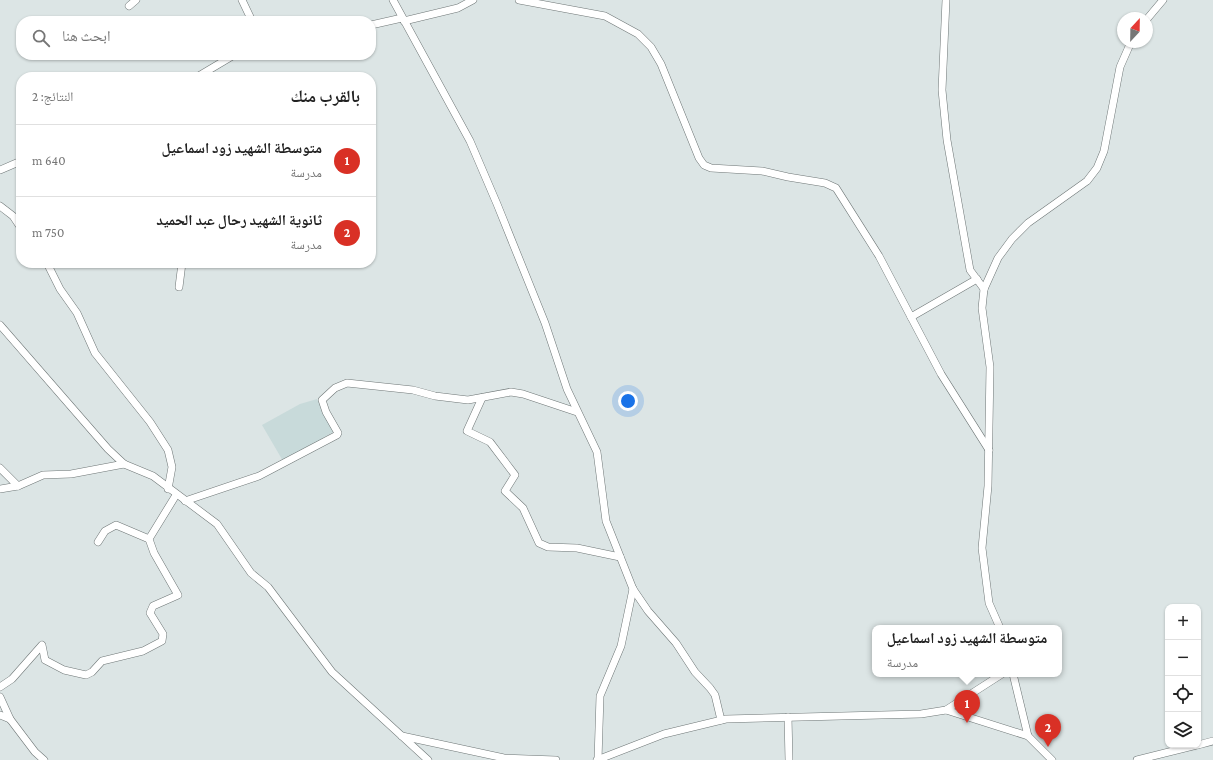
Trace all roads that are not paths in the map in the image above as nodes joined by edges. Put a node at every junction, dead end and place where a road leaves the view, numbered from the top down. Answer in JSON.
{"nodes":[{"id":1,"x":136,"y":0,"type":"edge"},
{"id":2,"x":242,"y":0,"type":"edge"},
{"id":3,"x":393,"y":0,"type":"edge"},
{"id":4,"x":473,"y":0,"type":"edge"},
{"id":5,"x":519,"y":0,"type":"edge"},
{"id":6,"x":946,"y":0,"type":"edge"},
{"id":7,"x":1163,"y":0,"type":"edge"},
{"id":8,"x":129,"y":6,"type":"dead end"},
{"id":9,"x":1153,"y":12,"type":"edge"},
{"id":10,"x":250,"y":16,"type":"edge"},
{"id":11,"x":403,"y":20,"type":"junction"},
{"id":12,"x":376,"y":24,"type":"edge"},
{"id":13,"x":1128,"y":48,"type":"edge"},
{"id":14,"x":226,"y":60,"type":"edge"},
{"id":15,"x":205,"y":72,"type":"edge"},
{"id":16,"x":16,"y":163,"type":"edge"},
{"id":17,"x":0,"y":170,"type":"edge"},
{"id":18,"x":0,"y":206,"type":"edge"},
{"id":19,"x":16,"y":220,"type":"edge"},
{"id":20,"x":50,"y":268,"type":"edge"},
{"id":21,"x":181,"y":268,"type":"edge"},
{"id":22,"x":976,"y":279,"type":"junction"},
{"id":23,"x":179,"y":287,"type":"dead end"},
{"id":24,"x":984,"y":289,"type":"junction"},
{"id":25,"x":911,"y":317,"type":"junction"},
{"id":26,"x":0,"y":325,"type":"edge"},
{"id":27,"x":482,"y":398,"type":"junction"},
{"id":28,"x":577,"y":412,"type":"junction"},
{"id":29,"x":989,"y":450,"type":"junction"},
{"id":30,"x":124,"y":464,"type":"junction"},
{"id":31,"x":0,"y":468,"type":"edge"},
{"id":32,"x":18,"y":486,"type":"junction"},
{"id":33,"x":0,"y":489,"type":"edge"},
{"id":34,"x":168,"y":489,"type":"junction"},
{"id":35,"x":176,"y":495,"type":"junction"},
{"id":36,"x":185,"y":501,"type":"junction"},
{"id":37,"x":149,"y":539,"type":"junction"},
{"id":38,"x":98,"y":542,"type":"dead end"},
{"id":39,"x":620,"y":557,"type":"junction"},
{"id":40,"x":633,"y":589,"type":"junction"},
{"id":41,"x":999,"y":625,"type":"edge"},
{"id":42,"x":997,"y":677,"type":"edge"},
{"id":43,"x":1014,"y":677,"type":"edge"},
{"id":44,"x":0,"y":687,"type":"edge"},
{"id":45,"x":0,"y":696,"type":"edge"},
{"id":46,"x":946,"y":710,"type":"junction"},
{"id":47,"x":0,"y":715,"type":"edge"},
{"id":48,"x":788,"y":717,"type":"junction"},
{"id":49,"x":10,"y":719,"type":"junction"},
{"id":50,"x":721,"y":720,"type":"junction"},
{"id":51,"x":401,"y":736,"type":"junction"},
{"id":52,"x":1028,"y":736,"type":"junction"},
{"id":53,"x":1213,"y":741,"type":"edge"},
{"id":54,"x":1201,"y":744,"type":"edge"},
{"id":55,"x":1185,"y":748,"type":"edge"},
{"id":56,"x":44,"y":760,"type":"edge"},
{"id":57,"x":428,"y":760,"type":"edge"},
{"id":58,"x":556,"y":760,"type":"edge"},
{"id":59,"x":598,"y":760,"type":"edge"},
{"id":60,"x":788,"y":760,"type":"edge"},
{"id":61,"x":1052,"y":760,"type":"edge"},
{"id":62,"x":1137,"y":760,"type":"edge"}],
"edges":[{"from":1,"to":8,"type":"street"},
{"from":2,"to":10,"type":"street"},
{"from":3,"to":11,"type":"street"},
{"from":4,"to":11,"type":"street"},
{"from":5,"to":25,"type":"street"},
{"from":6,"to":22,"type":"street"},
{"from":7,"to":9,"type":"street"},
{"from":11,"to":12,"type":"street"},
{"from":11,"to":28,"type":"street"},
{"from":13,"to":24,"type":"street"},
{"from":14,"to":15,"type":"street"},
{"from":16,"to":17,"type":"street"},
{"from":18,"to":19,"type":"street"},
{"from":20,"to":34,"type":"street"},
{"from":21,"to":23,"type":"street"},
{"from":22,"to":24,"type":"street"},
{"from":22,"to":25,"type":"street"},
{"from":24,"to":29,"type":"street"},
{"from":25,"to":29,"type":"street"},
{"from":26,"to":30,"type":"street"},
{"from":27,"to":28,"type":"street"},
{"from":27,"to":36,"type":"street"},
{"from":27,"to":39,"type":"street"},
{"from":28,"to":39,"type":"street"},
{"from":29,"to":41,"type":"street"},
{"from":30,"to":32,"type":"street"},
{"from":30,"to":34,"type":"street"},
{"from":31,"to":32,"type":"street"},
{"from":32,"to":33,"type":"street"},
{"from":34,"to":35,"type":"street"},
{"from":35,"to":36,"type":"street"},
{"from":35,"to":37,"type":"street"},
{"from":36,"to":51,"type":"street"},
{"from":37,"to":38,"type":"street"},
{"from":37,"to":44,"type":"street"},
{"from":39,"to":40,"type":"street"},
{"from":40,"to":50,"type":"street"},
{"from":40,"to":59,"type":"street"},
{"from":42,"to":46,"type":"street"},
{"from":43,"to":52,"type":"street"},
{"from":45,"to":49,"type":"street"},
{"from":46,"to":48,"type":"street"},
{"from":46,"to":52,"type":"street"},
{"from":47,"to":49,"type":"street"},
{"from":48,"to":50,"type":"street"},
{"from":48,"to":60,"type":"street"},
{"from":49,"to":56,"type":"street"},
{"from":50,"to":59,"type":"street"},
{"from":51,"to":57,"type":"street"},
{"from":51,"to":58,"type":"street"},
{"from":52,"to":61,"type":"street"},
{"from":53,"to":54,"type":"street"},
{"from":55,"to":62,"type":"street"}]}
